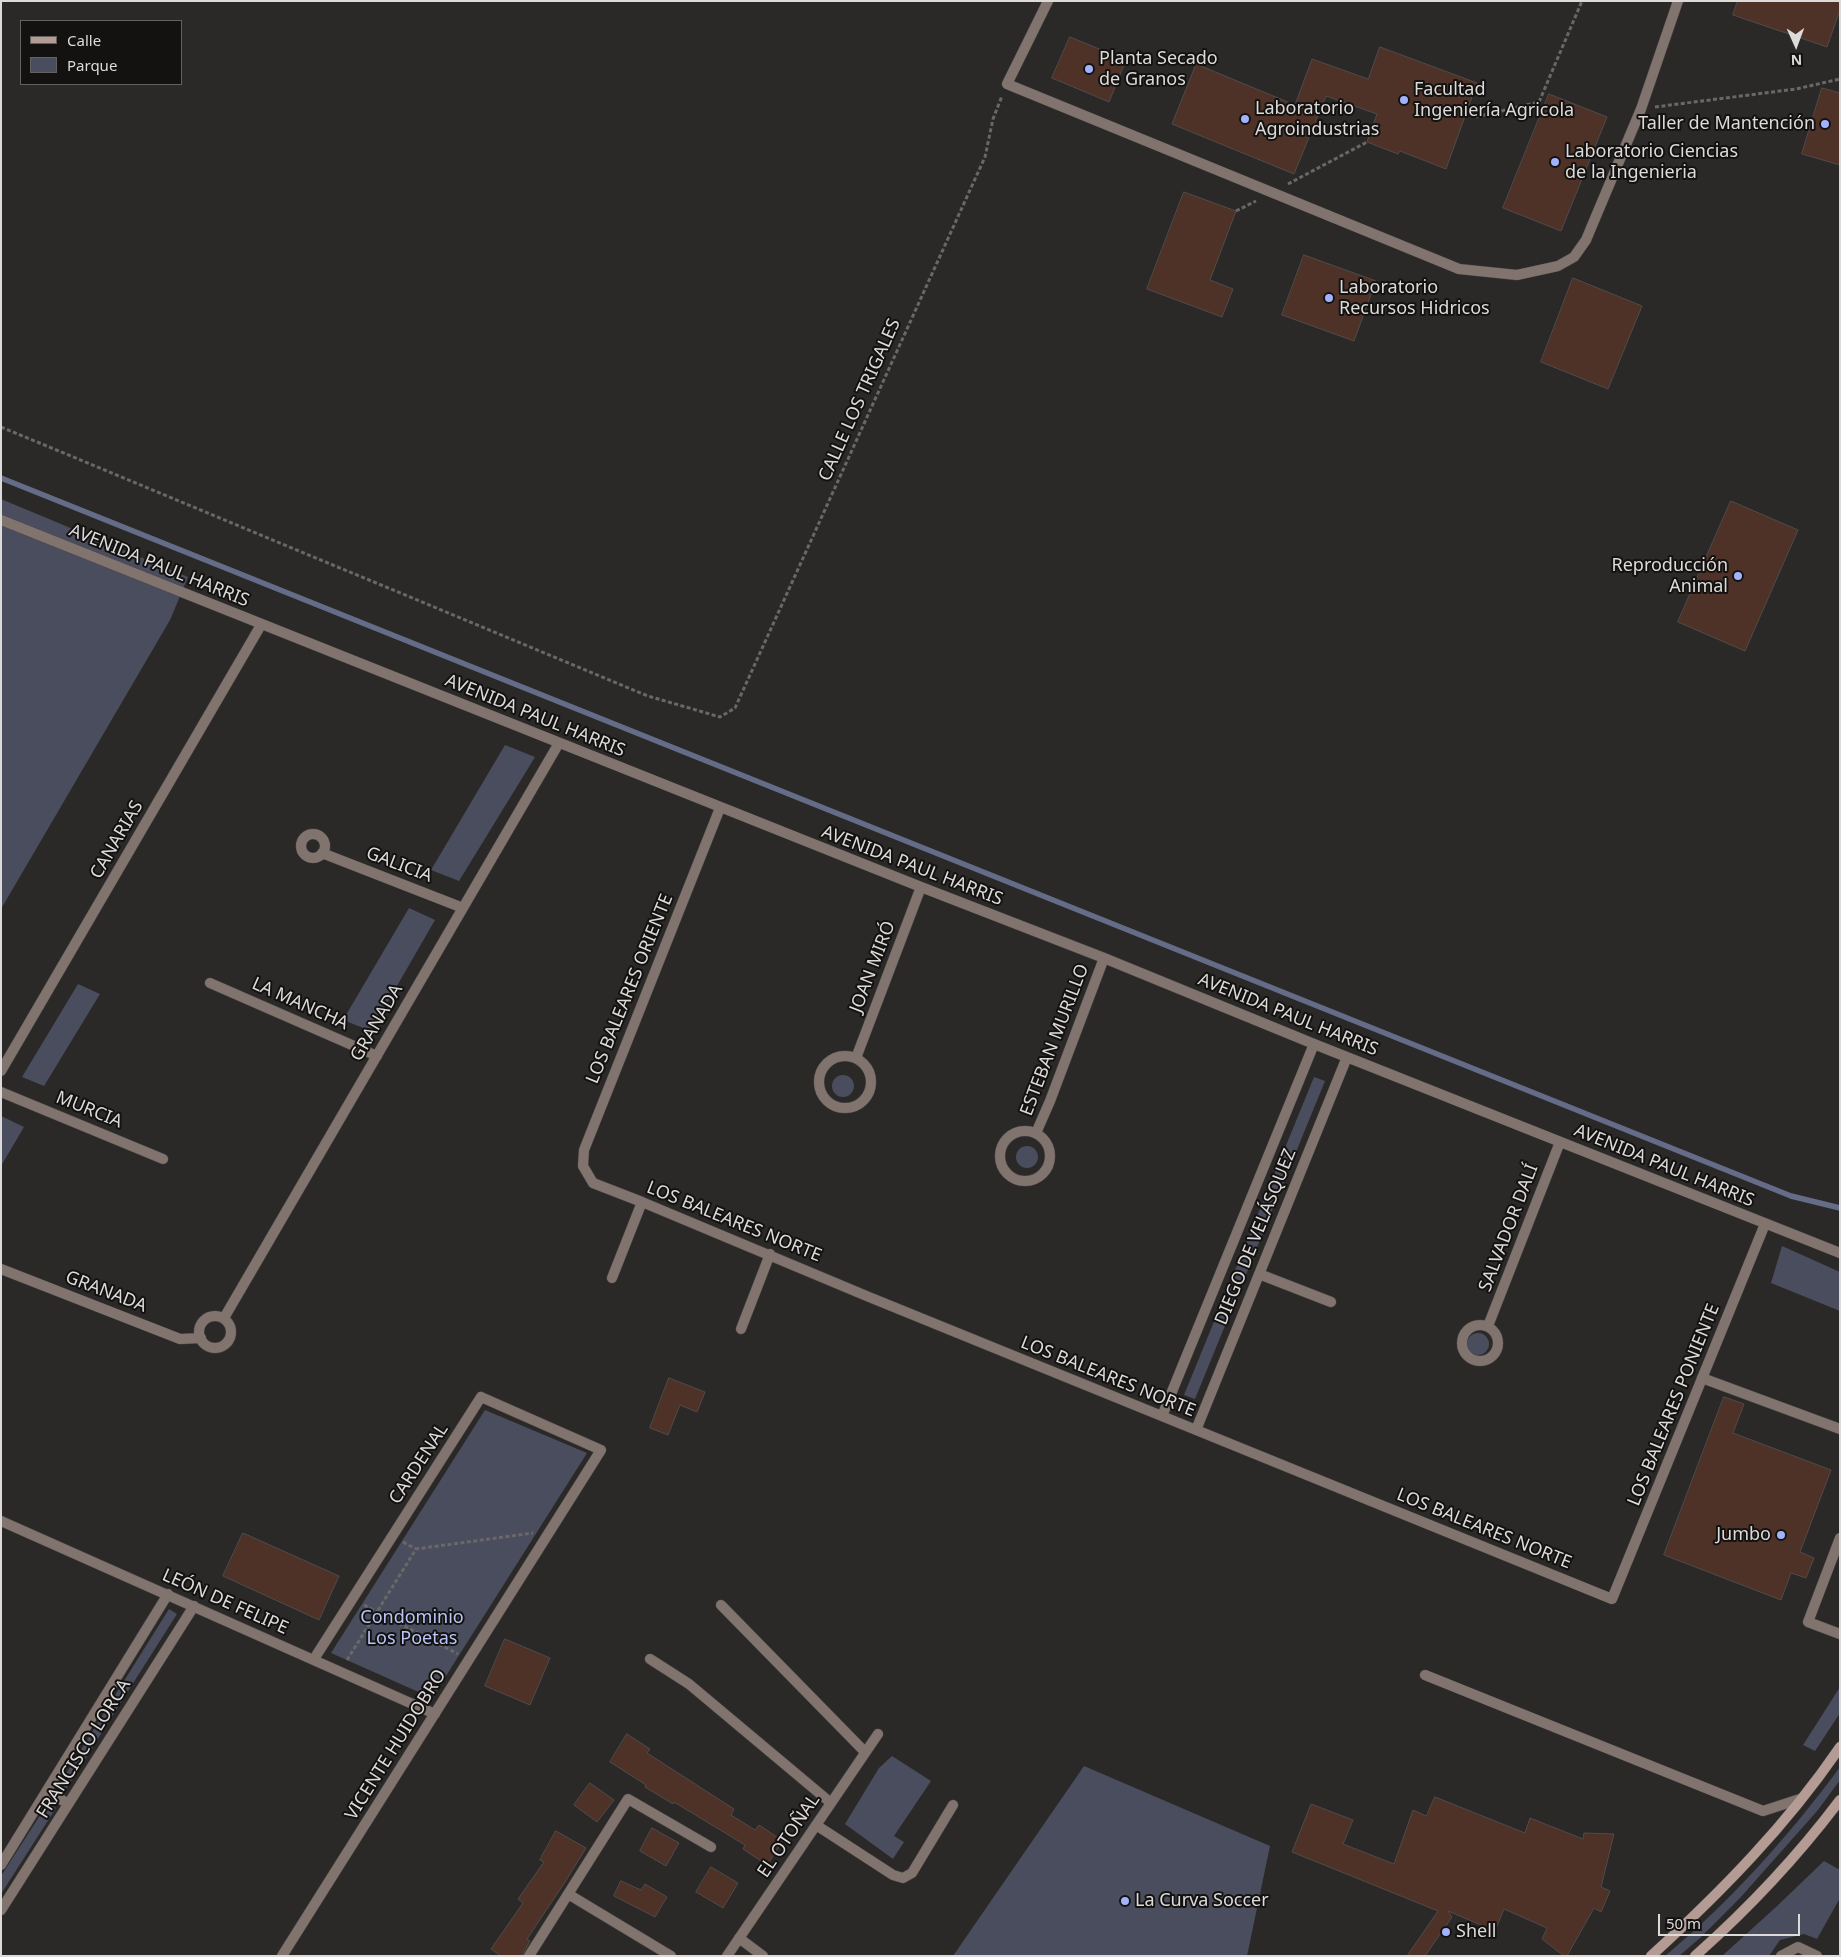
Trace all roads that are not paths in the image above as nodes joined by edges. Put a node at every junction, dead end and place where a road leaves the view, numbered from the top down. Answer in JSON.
{"nodes":[{"id":1,"x":1048,"y":1,"type":"edge"},
{"id":2,"x":1678,"y":1,"type":"edge"},
{"id":3,"x":1,"y":520,"type":"edge"},
{"id":4,"x":261,"y":625,"type":"junction"},
{"id":5,"x":559,"y":743,"type":"junction"},
{"id":6,"x":720,"y":808,"type":"junction"},
{"id":7,"x":322,"y":853,"type":"dead end"},
{"id":8,"x":921,"y":888,"type":"junction"},
{"id":9,"x":463,"y":908,"type":"junction"},
{"id":10,"x":1104,"y":958,"type":"junction"},
{"id":11,"x":210,"y":983,"type":"dead end"},
{"id":12,"x":1314,"y":1044,"type":"junction"},
{"id":13,"x":377,"y":1056,"type":"junction"},
{"id":14,"x":1347,"y":1057,"type":"junction"},
{"id":15,"x":856,"y":1058,"type":"junction"},
{"id":16,"x":1,"y":1071,"type":"edge"},
{"id":17,"x":1,"y":1092,"type":"edge"},
{"id":18,"x":1036,"y":1133,"type":"junction"},
{"id":19,"x":1560,"y":1142,"type":"junction"},
{"id":20,"x":163,"y":1158,"type":"dead end"},
{"id":21,"x":593,"y":1183,"type":"joint"},
{"id":22,"x":642,"y":1202,"type":"junction"},
{"id":23,"x":1765,"y":1224,"type":"junction"},
{"id":24,"x":1810,"y":1242,"type":"junction"},
{"id":25,"x":1840,"y":1245,"type":"edge"},
{"id":26,"x":770,"y":1254,"type":"junction"},
{"id":27,"x":1840,"y":1254,"type":"edge"},
{"id":28,"x":1,"y":1269,"type":"edge"},
{"id":29,"x":1259,"y":1274,"type":"junction"},
{"id":30,"x":612,"y":1278,"type":"dead end"},
{"id":31,"x":1331,"y":1302,"type":"dead end"},
{"id":32,"x":224,"y":1318,"type":"junction"},
{"id":33,"x":1488,"y":1326,"type":"dead end"},
{"id":34,"x":741,"y":1329,"type":"dead end"},
{"id":35,"x":200,"y":1338,"type":"junction"},
{"id":36,"x":1702,"y":1378,"type":"junction"},
{"id":37,"x":1162,"y":1416,"type":"junction"},
{"id":38,"x":1840,"y":1429,"type":"edge"},
{"id":39,"x":1196,"y":1430,"type":"junction"},
{"id":40,"x":602,"y":1450,"type":"joint"},
{"id":41,"x":1,"y":1521,"type":"edge"},
{"id":42,"x":1840,"y":1538,"type":"edge"},
{"id":43,"x":168,"y":1594,"type":"junction"},
{"id":44,"x":1612,"y":1599,"type":"joint"},
{"id":45,"x":194,"y":1606,"type":"junction"},
{"id":46,"x":721,"y":1606,"type":"dead end"},
{"id":47,"x":1840,"y":1634,"type":"edge"},
{"id":48,"x":314,"y":1659,"type":"junction"},
{"id":49,"x":650,"y":1659,"type":"dead end"},
{"id":50,"x":1426,"y":1675,"type":"dead end"},
{"id":51,"x":435,"y":1714,"type":"junction"},
{"id":52,"x":878,"y":1734,"type":"dead end"},
{"id":53,"x":1840,"y":1747,"type":"edge"},
{"id":54,"x":865,"y":1752,"type":"junction"},
{"id":55,"x":47,"y":1790,"type":"junction"},
{"id":56,"x":1800,"y":1799,"type":"junction"},
{"id":57,"x":1840,"y":1800,"type":"edge"},
{"id":58,"x":831,"y":1803,"type":"junction"},
{"id":59,"x":68,"y":1804,"type":"junction"},
{"id":60,"x":952,"y":1805,"type":"dead end"},
{"id":61,"x":816,"y":1825,"type":"junction"},
{"id":62,"x":711,"y":1847,"type":"dead end"},
{"id":63,"x":1,"y":1865,"type":"edge"},
{"id":64,"x":568,"y":1894,"type":"junction"},
{"id":65,"x":1,"y":1910,"type":"edge"},
{"id":66,"x":739,"y":1938,"type":"junction"},
{"id":67,"x":282,"y":1956,"type":"edge"},
{"id":68,"x":529,"y":1956,"type":"edge"},
{"id":69,"x":671,"y":1956,"type":"edge"},
{"id":70,"x":727,"y":1956,"type":"edge"},
{"id":71,"x":763,"y":1956,"type":"edge"},
{"id":72,"x":1651,"y":1956,"type":"edge"},
{"id":73,"x":1695,"y":1956,"type":"edge"},
{"id":74,"x":1781,"y":1956,"type":"edge"},
{"id":75,"x":1817,"y":1956,"type":"edge"}],
"edges":[{"from":1,"to":2,"type":"street"},
{"from":3,"to":4,"type":"street","name":"AVENIDA PAUL HARRIS"},
{"from":4,"to":5,"type":"street","name":"AVENIDA PAUL HARRIS"},
{"from":4,"to":16,"type":"street","name":"CANARIAS"},
{"from":5,"to":6,"type":"street","name":"AVENIDA PAUL HARRIS"},
{"from":5,"to":9,"type":"street","name":"GRANADA"},
{"from":6,"to":8,"type":"street","name":"AVENIDA PAUL HARRIS"},
{"from":6,"to":21,"type":"street","name":"LOS BALEARES ORIENTE"},
{"from":7,"to":9,"type":"street","name":"GALICIA"},
{"from":8,"to":10,"type":"street","name":"AVENIDA PAUL HARRIS"},
{"from":8,"to":15,"type":"street","name":"JOAN MIRÓ"},
{"from":9,"to":13,"type":"street","name":"GRANADA"},
{"from":10,"to":12,"type":"street","name":"AVENIDA PAUL HARRIS"},
{"from":10,"to":18,"type":"street","name":"ESTEBAN MURILLO"},
{"from":11,"to":13,"type":"street","name":"LA MANCHA"},
{"from":12,"to":14,"type":"street","name":"AVENIDA PAUL HARRIS"},
{"from":12,"to":37,"type":"street","name":"DIEGO DE VELÁSQUEZ"},
{"from":13,"to":32,"type":"street","name":"GRANADA"},
{"from":14,"to":19,"type":"street","name":"AVENIDA PAUL HARRIS"},
{"from":14,"to":29,"type":"street","name":"DIEGO DE VELÁSQUEZ"},
{"from":15,"to":15,"type":"street"},
{"from":17,"to":20,"type":"street","name":"MURCIA"},
{"from":18,"to":18,"type":"street"},
{"from":19,"to":23,"type":"street","name":"AVENIDA PAUL HARRIS"},
{"from":19,"to":33,"type":"street","name":"SALVADOR DALÍ"},
{"from":21,"to":22,"type":"street","name":"LOS BALEARES NORTE"},
{"from":22,"to":26,"type":"street","name":"LOS BALEARES NORTE"},
{"from":22,"to":30,"type":"street"},
{"from":23,"to":24,"type":"street","name":"AVENIDA PAUL HARRIS"},
{"from":23,"to":36,"type":"street","name":"LOS BALEARES PONIENTE"},
{"from":24,"to":25,"type":"street","name":"AVENIDA PAUL HARRIS"},
{"from":24,"to":27,"type":"street","name":"AVENIDA PAUL HARRIS"},
{"from":26,"to":34,"type":"street"},
{"from":26,"to":37,"type":"street","name":"LOS BALEARES NORTE"},
{"from":28,"to":35,"type":"street","name":"GRANADA"},
{"from":29,"to":31,"type":"street"},
{"from":29,"to":39,"type":"street","name":"DIEGO DE VELÁSQUEZ"},
{"from":32,"to":35,"type":"street"},
{"from":32,"to":35,"type":"street","name":"GRANADA"},
{"from":36,"to":38,"type":"street"},
{"from":36,"to":44,"type":"street","name":"LOS BALEARES PONIENTE"},
{"from":37,"to":39,"type":"street","name":"LOS BALEARES NORTE"},
{"from":39,"to":44,"type":"street","name":"LOS BALEARES NORTE"},
{"from":40,"to":48,"type":"street","name":"CARDENAL"},
{"from":40,"to":51,"type":"street","name":"VICENTE HUIDOBRO"},
{"from":41,"to":43,"type":"street","name":"LEÓN DE FELIPE"},
{"from":42,"to":47,"type":"street"},
{"from":43,"to":45,"type":"street","name":"LEÓN DE FELIPE"},
{"from":43,"to":55,"type":"street","name":"FRANCISCO LORCA"},
{"from":45,"to":48,"type":"street","name":"LEÓN DE FELIPE"},
{"from":45,"to":59,"type":"street","name":"FRANCISCO LORCA"},
{"from":46,"to":54,"type":"street"},
{"from":48,"to":51,"type":"street","name":"LEÓN DE FELIPE"},
{"from":49,"to":58,"type":"street"},
{"from":50,"to":56,"type":"street"},
{"from":51,"to":67,"type":"street","name":"VICENTE HUIDOBRO"},
{"from":52,"to":54,"type":"street","name":"EL OTOÑAL"},
{"from":53,"to":56,"type":"main road"},
{"from":54,"to":58,"type":"street","name":"EL OTOÑAL"},
{"from":55,"to":59,"type":"street"},
{"from":55,"to":63,"type":"street","name":"FRANCISCO LORCA"},
{"from":56,"to":72,"type":"main road"},
{"from":57,"to":73,"type":"main road"},
{"from":58,"to":61,"type":"street","name":"EL OTOÑAL"},
{"from":59,"to":65,"type":"street","name":"FRANCISCO LORCA"},
{"from":60,"to":61,"type":"street"},
{"from":61,"to":66,"type":"street","name":"EL OTOÑAL"},
{"from":62,"to":64,"type":"street"},
{"from":64,"to":68,"type":"street"},
{"from":64,"to":69,"type":"street"},
{"from":66,"to":70,"type":"street","name":"EL OTOÑAL"},
{"from":66,"to":71,"type":"street"},
{"from":74,"to":75,"type":"street"}]}
